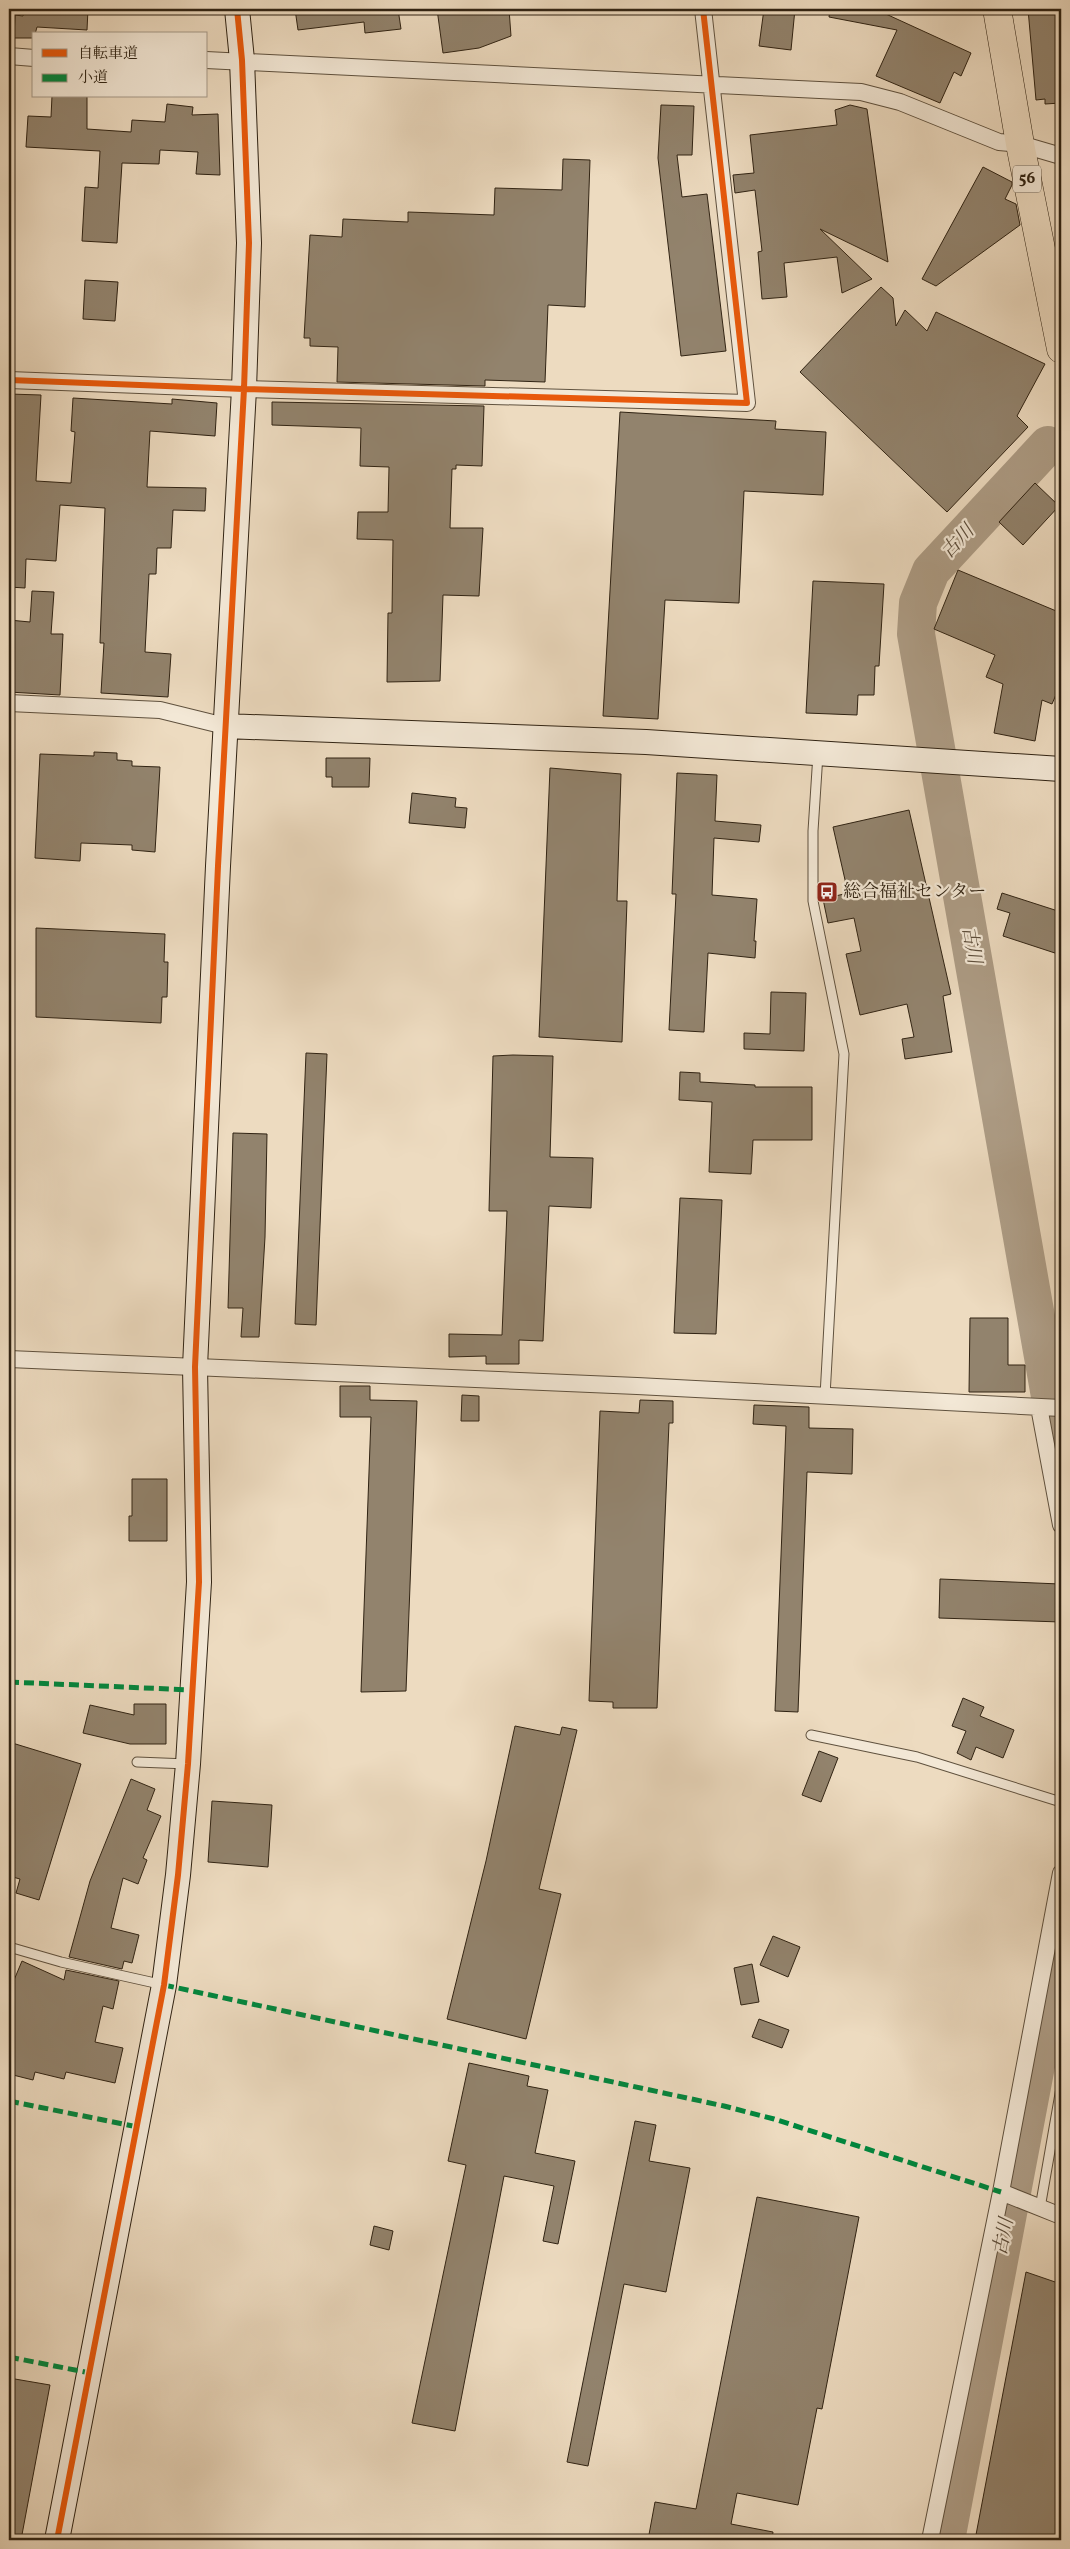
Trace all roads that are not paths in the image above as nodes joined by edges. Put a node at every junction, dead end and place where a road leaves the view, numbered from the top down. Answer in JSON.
{"nodes":[{"id":1,"x":237,"y":9,"type":"edge"},
{"id":2,"x":703,"y":9,"type":"edge"},
{"id":3,"x":997,"y":9,"type":"edge"},
{"id":4,"x":9,"y":56,"type":"edge"},
{"id":5,"x":32,"y":58,"type":"edge"},
{"id":6,"x":208,"y":60,"type":"edge"},
{"id":7,"x":242,"y":60,"type":"junction"},
{"id":8,"x":711,"y":83,"type":"junction"},
{"id":9,"x":1020,"y":144,"type":"junction"},
{"id":10,"x":1061,"y":156,"type":"edge"},
{"id":11,"x":1061,"y":350,"type":"edge"},
{"id":12,"x":9,"y":380,"type":"edge"},
{"id":13,"x":244,"y":389,"type":"junction"},
{"id":14,"x":9,"y":704,"type":"edge"},
{"id":15,"x":225,"y":726,"type":"junction"},
{"id":16,"x":818,"y":754,"type":"junction"},
{"id":17,"x":1061,"y":769,"type":"edge"},
{"id":18,"x":9,"y":1359,"type":"edge"},
{"id":19,"x":196,"y":1367,"type":"junction"},
{"id":20,"x":826,"y":1396,"type":"junction"},
{"id":21,"x":1049,"y":1407,"type":"edge"},
{"id":22,"x":1061,"y":1525,"type":"edge"},
{"id":23,"x":810,"y":1735,"type":"dead end"},
{"id":24,"x":137,"y":1762,"type":"dead end"},
{"id":25,"x":188,"y":1764,"type":"junction"},
{"id":26,"x":1061,"y":1802,"type":"edge"},
{"id":27,"x":1061,"y":1873,"type":"edge"},
{"id":28,"x":9,"y":1947,"type":"edge"},
{"id":29,"x":164,"y":1985,"type":"junction"},
{"id":30,"x":1061,"y":2088,"type":"edge"},
{"id":31,"x":1004,"y":2194,"type":"junction"},
{"id":32,"x":1034,"y":2206,"type":"junction"},
{"id":33,"x":1061,"y":2216,"type":"edge"},
{"id":34,"x":57,"y":2540,"type":"edge"},
{"id":35,"x":930,"y":2540,"type":"edge"}],
"edges":[{"from":1,"to":7,"type":"street"},
{"from":2,"to":8,"type":"street"},
{"from":3,"to":9,"type":"highway","number":"56"},
{"from":4,"to":5,"type":"street"},
{"from":6,"to":7,"type":"street"},
{"from":7,"to":8,"type":"street"},
{"from":7,"to":13,"type":"street"},
{"from":8,"to":9,"type":"street"},
{"from":8,"to":13,"type":"street"},
{"from":9,"to":10,"type":"street"},
{"from":9,"to":11,"type":"highway","number":"56"},
{"from":12,"to":13,"type":"street"},
{"from":13,"to":15,"type":"street"},
{"from":14,"to":15,"type":"street"},
{"from":15,"to":16,"type":"street"},
{"from":15,"to":19,"type":"street"},
{"from":16,"to":17,"type":"street"},
{"from":16,"to":20,"type":"lane"},
{"from":18,"to":19,"type":"street"},
{"from":19,"to":20,"type":"street"},
{"from":19,"to":25,"type":"street"},
{"from":20,"to":21,"type":"street"},
{"from":21,"to":22,"type":"street"},
{"from":23,"to":26,"type":"lane"},
{"from":24,"to":25,"type":"lane"},
{"from":25,"to":29,"type":"street"},
{"from":27,"to":31,"type":"street"},
{"from":28,"to":29,"type":"lane"},
{"from":29,"to":34,"type":"street"},
{"from":30,"to":32,"type":"lane"},
{"from":31,"to":32,"type":"street"},
{"from":31,"to":35,"type":"street"},
{"from":32,"to":33,"type":"street"}]}
